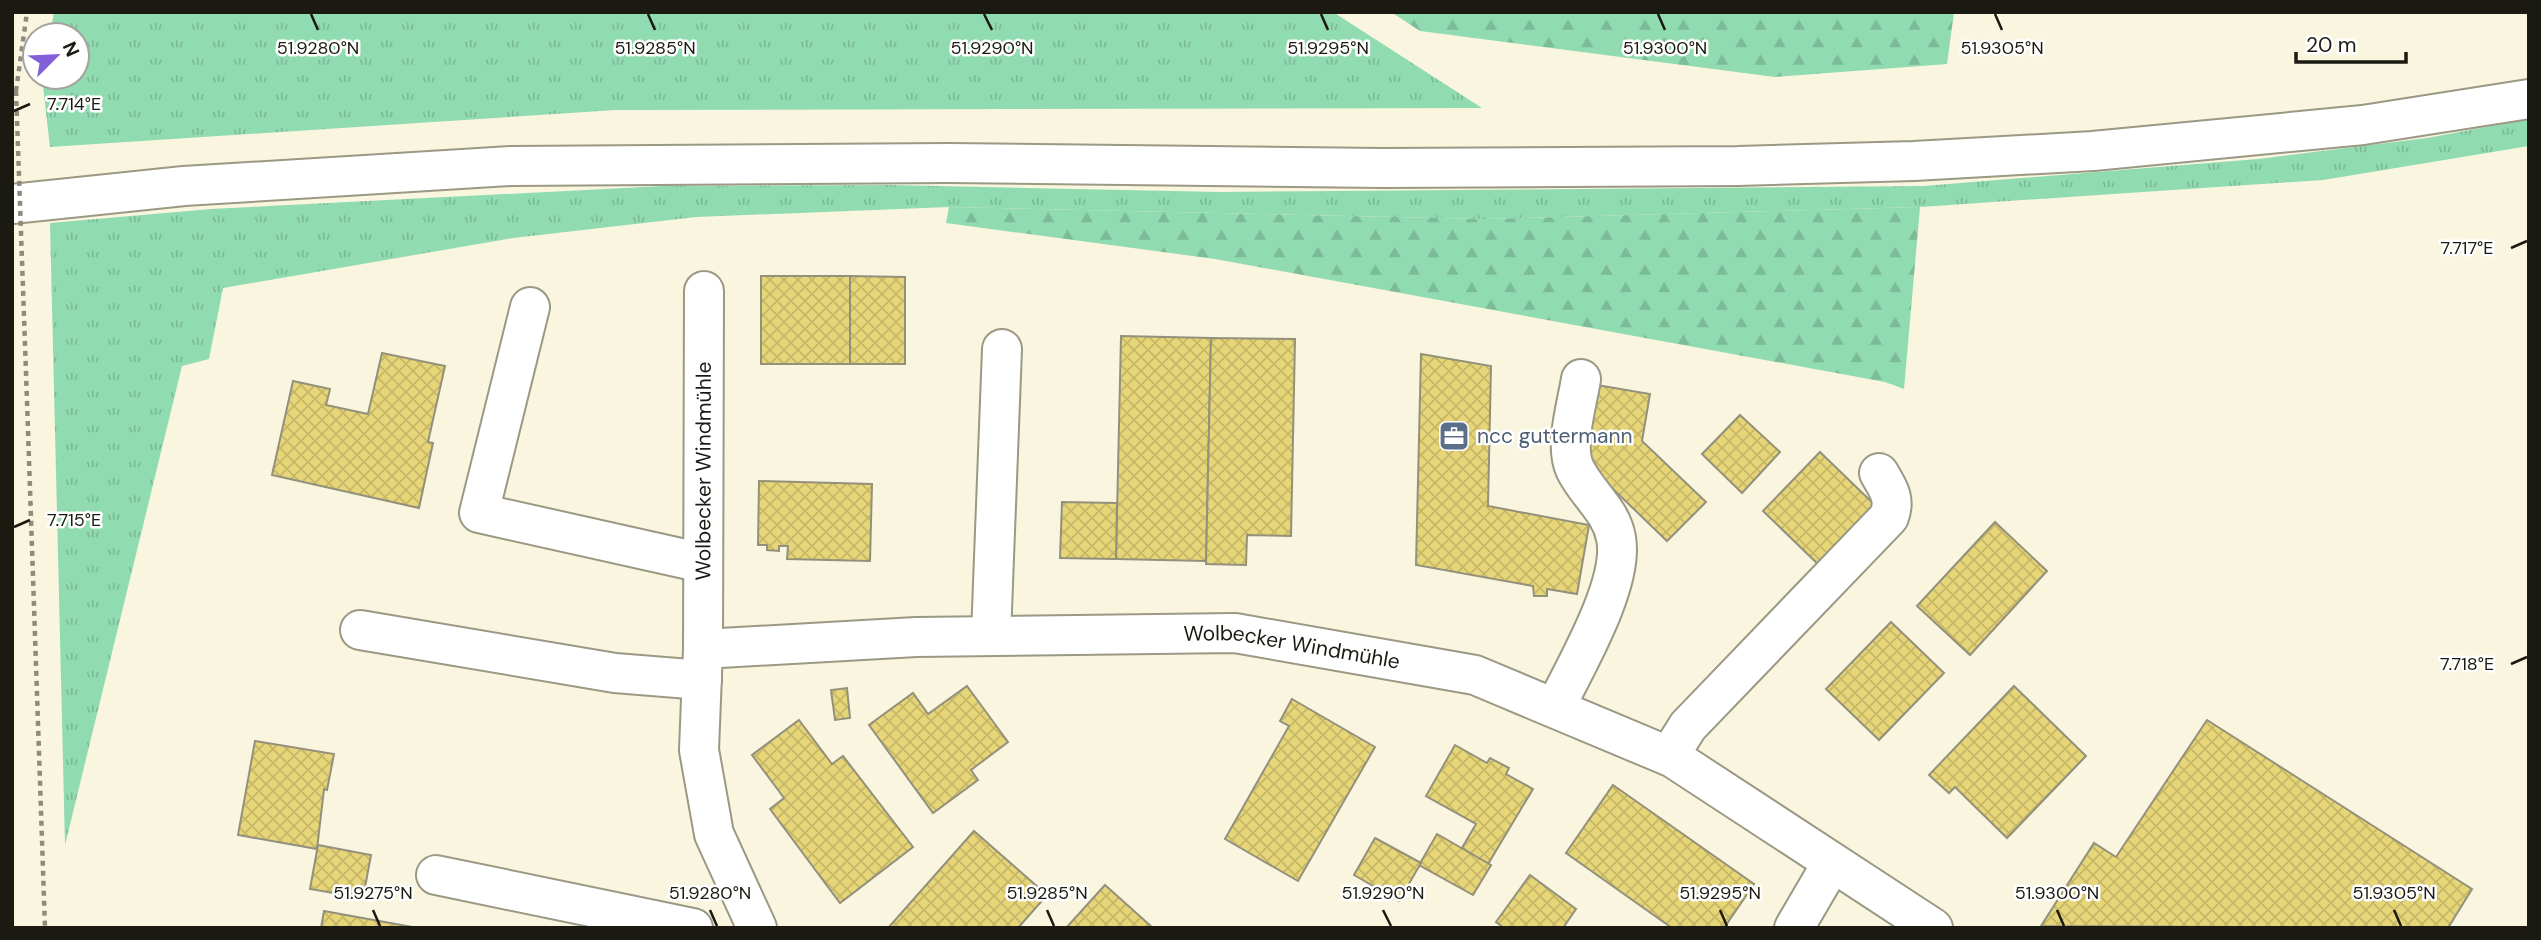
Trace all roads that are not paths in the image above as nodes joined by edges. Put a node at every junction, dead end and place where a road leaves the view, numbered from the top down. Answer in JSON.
{"nodes":[{"id":1,"x":2529,"y":99,"type":"edge"},
{"id":2,"x":12,"y":204,"type":"edge"},
{"id":3,"x":704,"y":290,"type":"dead end"},
{"id":4,"x":530,"y":307,"type":"dead end"},
{"id":5,"x":1002,"y":349,"type":"dead end"},
{"id":6,"x":1581,"y":379,"type":"dead end"},
{"id":7,"x":1879,"y":473,"type":"dead end"},
{"id":8,"x":703,"y":563,"type":"junction"},
{"id":9,"x":360,"y":630,"type":"dead end"},
{"id":10,"x":991,"y":636,"type":"junction"},
{"id":11,"x":702,"y":664,"type":"junction"},
{"id":12,"x":1555,"y":708,"type":"junction"},
{"id":13,"x":1669,"y":756,"type":"junction"},
{"id":14,"x":1832,"y":863,"type":"junction"},
{"id":15,"x":436,"y":876,"type":"dead end"},
{"id":16,"x":693,"y":928,"type":"edge"},
{"id":17,"x":757,"y":928,"type":"edge"},
{"id":18,"x":1794,"y":928,"type":"edge"},
{"id":19,"x":1933,"y":928,"type":"edge"}],
"edges":[{"from":1,"to":2,"type":"main road"},
{"from":3,"to":8,"type":"main road","name":"Wolbecker Windmühle"},
{"from":4,"to":8,"type":"main road"},
{"from":5,"to":10,"type":"main road"},
{"from":6,"to":12,"type":"main road"},
{"from":7,"to":13,"type":"main road"},
{"from":8,"to":11,"type":"main road","name":"Wolbecker Windmühle"},
{"from":9,"to":11,"type":"main road"},
{"from":10,"to":11,"type":"main road","name":"Wolbecker Windmühle"},
{"from":10,"to":12,"type":"main road","name":"Wolbecker Windmühle"},
{"from":11,"to":17,"type":"main road","name":"Wolbecker Windmühle"},
{"from":12,"to":13,"type":"main road","name":"Wolbecker Windmühle"},
{"from":13,"to":14,"type":"main road","name":"Wolbecker Windmühle"},
{"from":14,"to":18,"type":"main road"},
{"from":14,"to":19,"type":"main road","name":"Wolbecker Windmühle"},
{"from":15,"to":16,"type":"main road"}]}
